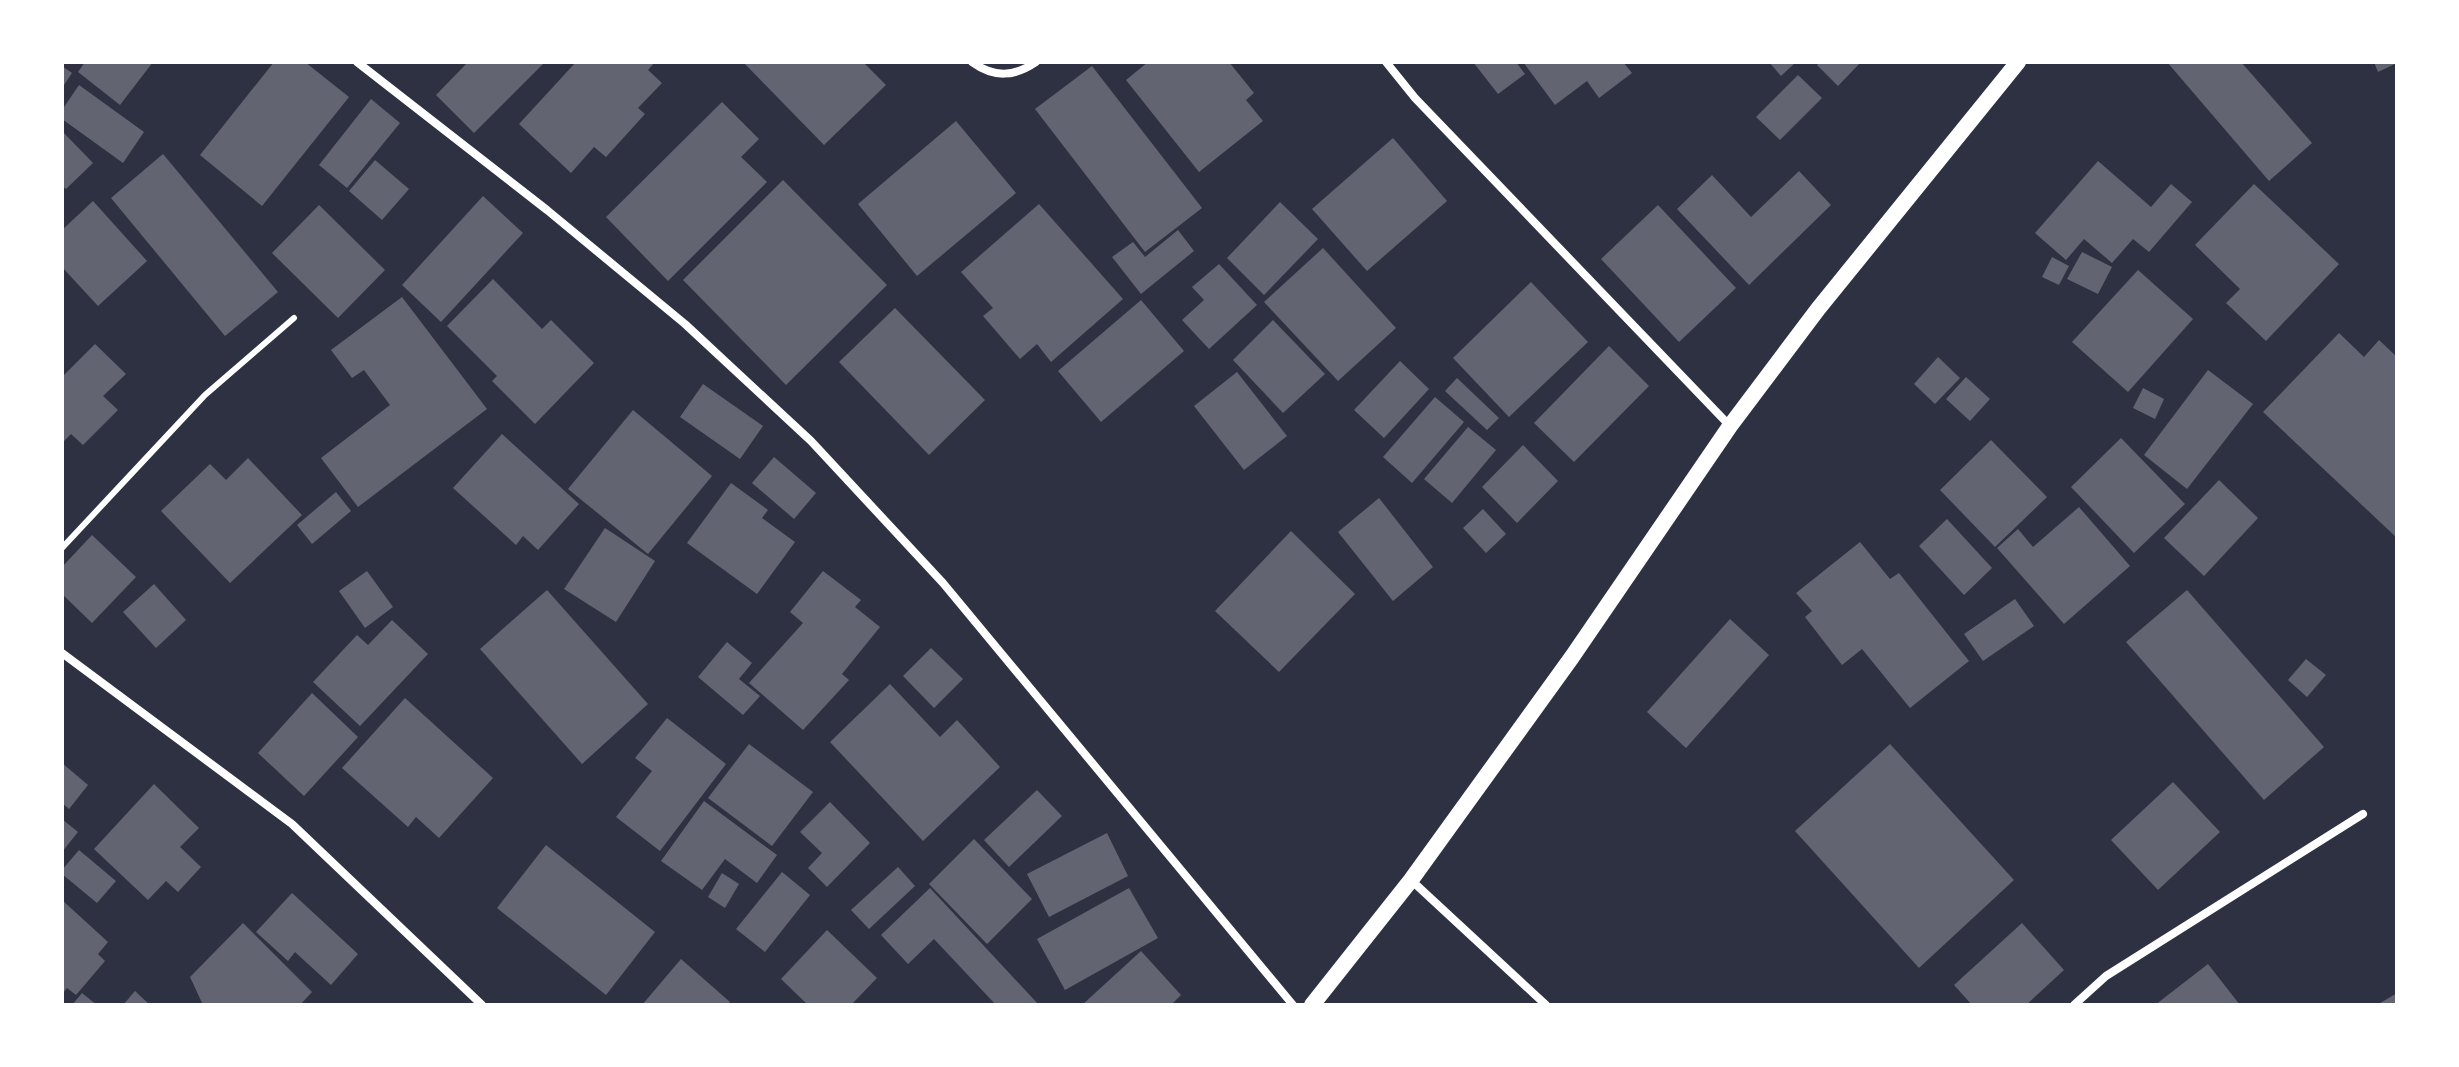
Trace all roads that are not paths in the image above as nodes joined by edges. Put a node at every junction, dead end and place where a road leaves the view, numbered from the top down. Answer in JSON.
{"nodes":[{"id":1,"x":357,"y":62,"type":"edge"},
{"id":2,"x":972,"y":62,"type":"edge"},
{"id":3,"x":1036,"y":62,"type":"edge"},
{"id":4,"x":1386,"y":62,"type":"edge"},
{"id":5,"x":2018,"y":62,"type":"edge"},
{"id":6,"x":294,"y":318,"type":"dead end"},
{"id":7,"x":1730,"y":426,"type":"junction"},
{"id":8,"x":62,"y":548,"type":"edge"},
{"id":9,"x":62,"y":653,"type":"edge"},
{"id":10,"x":2363,"y":814,"type":"dead end"},
{"id":11,"x":1411,"y":880,"type":"junction"},
{"id":12,"x":482,"y":1005,"type":"edge"},
{"id":13,"x":1293,"y":1005,"type":"edge"},
{"id":14,"x":1312,"y":1005,"type":"edge"},
{"id":15,"x":1546,"y":1005,"type":"edge"},
{"id":16,"x":2074,"y":1005,"type":"edge"}],
"edges":[{"from":1,"to":13,"type":"street"},
{"from":2,"to":3,"type":"street"},
{"from":4,"to":7,"type":"street"},
{"from":5,"to":7,"type":"main road"},
{"from":6,"to":8,"type":"lane"},
{"from":7,"to":11,"type":"main road"},
{"from":9,"to":12,"type":"street"},
{"from":10,"to":16,"type":"street"},
{"from":11,"to":14,"type":"main road"},
{"from":11,"to":15,"type":"street"}]}
